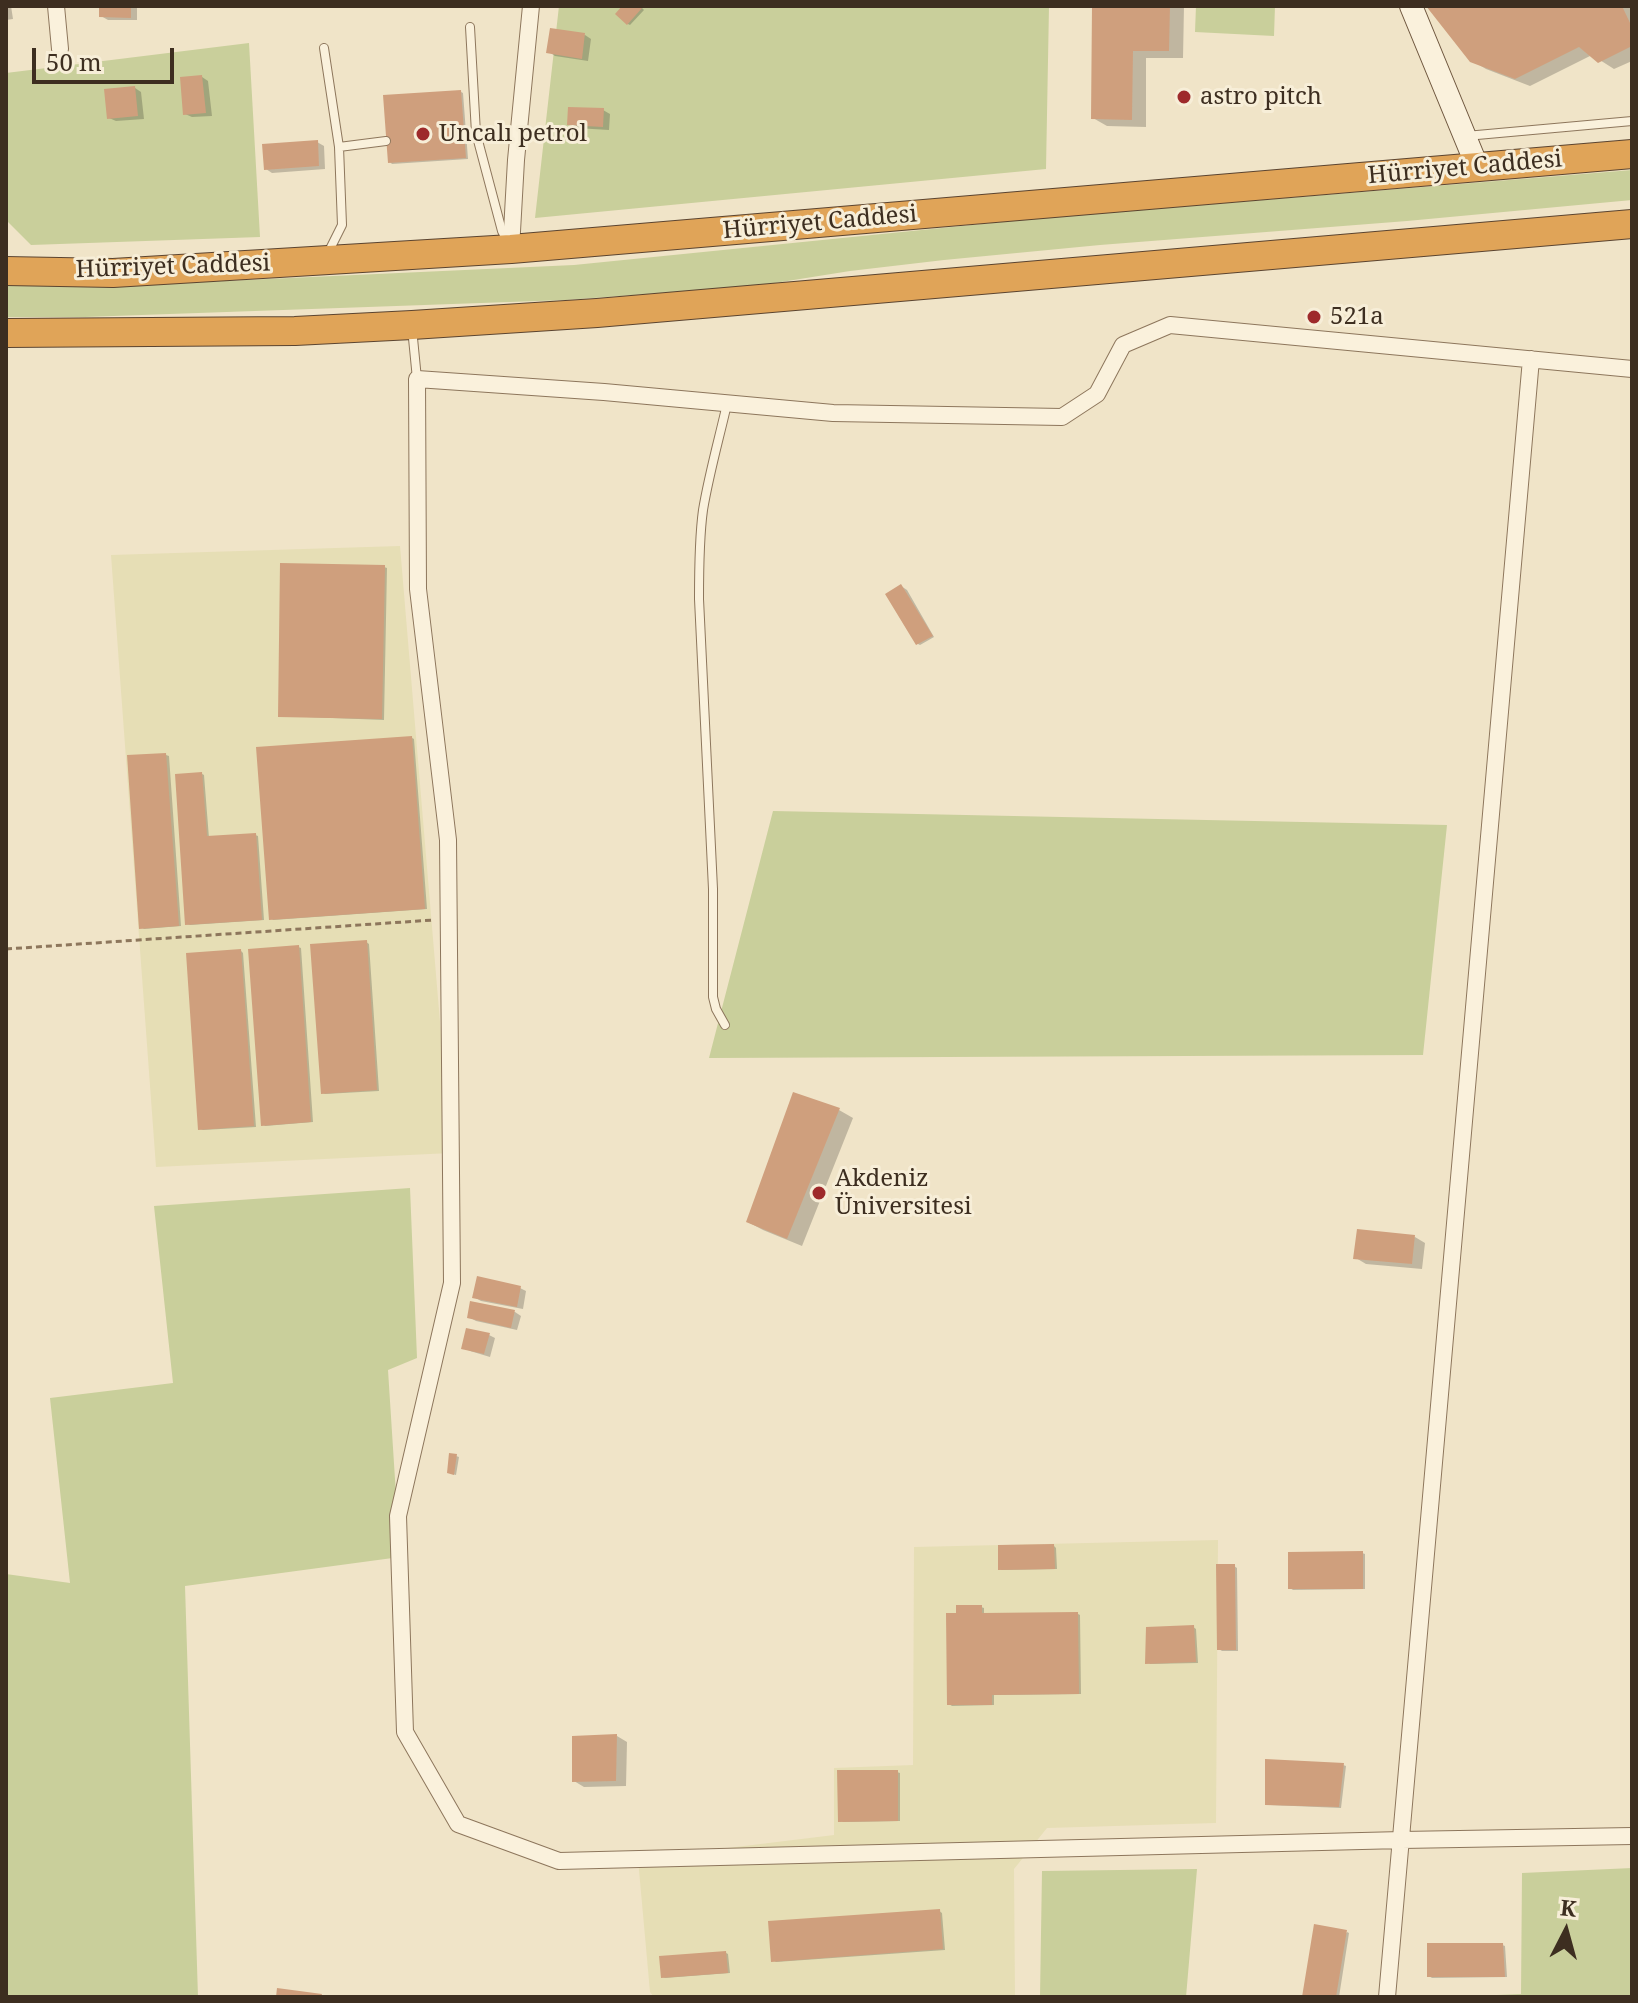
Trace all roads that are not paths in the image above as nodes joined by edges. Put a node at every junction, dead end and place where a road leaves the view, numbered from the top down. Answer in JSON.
{"nodes":[{"id":1,"x":56,"y":6,"type":"edge"},
{"id":2,"x":531,"y":6,"type":"edge"},
{"id":3,"x":1411,"y":6,"type":"edge"},
{"id":4,"x":470,"y":27,"type":"dead end"},
{"id":5,"x":324,"y":48,"type":"dead end"},
{"id":6,"x":60,"y":49,"type":"dead end"},
{"id":7,"x":1632,"y":121,"type":"edge"},
{"id":8,"x":476,"y":133,"type":"junction"},
{"id":9,"x":464,"y":134,"type":"dead end"},
{"id":10,"x":1465,"y":136,"type":"junction"},
{"id":11,"x":386,"y":141,"type":"dead end"},
{"id":12,"x":339,"y":147,"type":"junction"},
{"id":13,"x":1632,"y":154,"type":"edge"},
{"id":14,"x":1477,"y":166,"type":"junction"},
{"id":15,"x":1632,"y":224,"type":"edge"},
{"id":16,"x":511,"y":249,"type":"junction"},
{"id":17,"x":324,"y":260,"type":"junction"},
{"id":18,"x":16,"y":268,"type":"edge"},
{"id":19,"x":412,"y":325,"type":"junction"},
{"id":20,"x":6,"y":333,"type":"edge"},
{"id":21,"x":1531,"y":359,"type":"junction"},
{"id":22,"x":1632,"y":369,"type":"edge"},
{"id":23,"x":417,"y":379,"type":"junction"},
{"id":24,"x":727,"y":403,"type":"junction"},
{"id":25,"x":725,"y":1025,"type":"dead end"},
{"id":26,"x":1632,"y":1836,"type":"edge"},
{"id":27,"x":1402,"y":1840,"type":"junction"},
{"id":28,"x":1387,"y":1997,"type":"edge"}],
"edges":[{"from":1,"to":6,"type":"street"},
{"from":2,"to":16,"type":"street"},
{"from":3,"to":10,"type":"street"},
{"from":4,"to":8,"type":"lane"},
{"from":5,"to":12,"type":"lane"},
{"from":7,"to":10,"type":"lane"},
{"from":8,"to":9,"type":"lane"},
{"from":8,"to":16,"type":"lane"},
{"from":10,"to":14,"type":"street"},
{"from":11,"to":12,"type":"lane"},
{"from":12,"to":17,"type":"lane"},
{"from":13,"to":14,"type":"highway","name":"Hürriyet Caddesi"},
{"from":14,"to":16,"type":"highway","name":"Hürriyet Caddesi"},
{"from":15,"to":19,"type":"highway"},
{"from":16,"to":17,"type":"highway","name":"Hürriyet Caddesi"},
{"from":17,"to":18,"type":"highway","name":"Hürriyet Caddesi"},
{"from":19,"to":20,"type":"highway"},
{"from":19,"to":23,"type":"lane"},
{"from":21,"to":22,"type":"street"},
{"from":21,"to":24,"type":"street"},
{"from":21,"to":27,"type":"street"},
{"from":23,"to":24,"type":"street"},
{"from":23,"to":27,"type":"street"},
{"from":24,"to":25,"type":"lane"},
{"from":26,"to":27,"type":"street"},
{"from":27,"to":28,"type":"street"}]}
